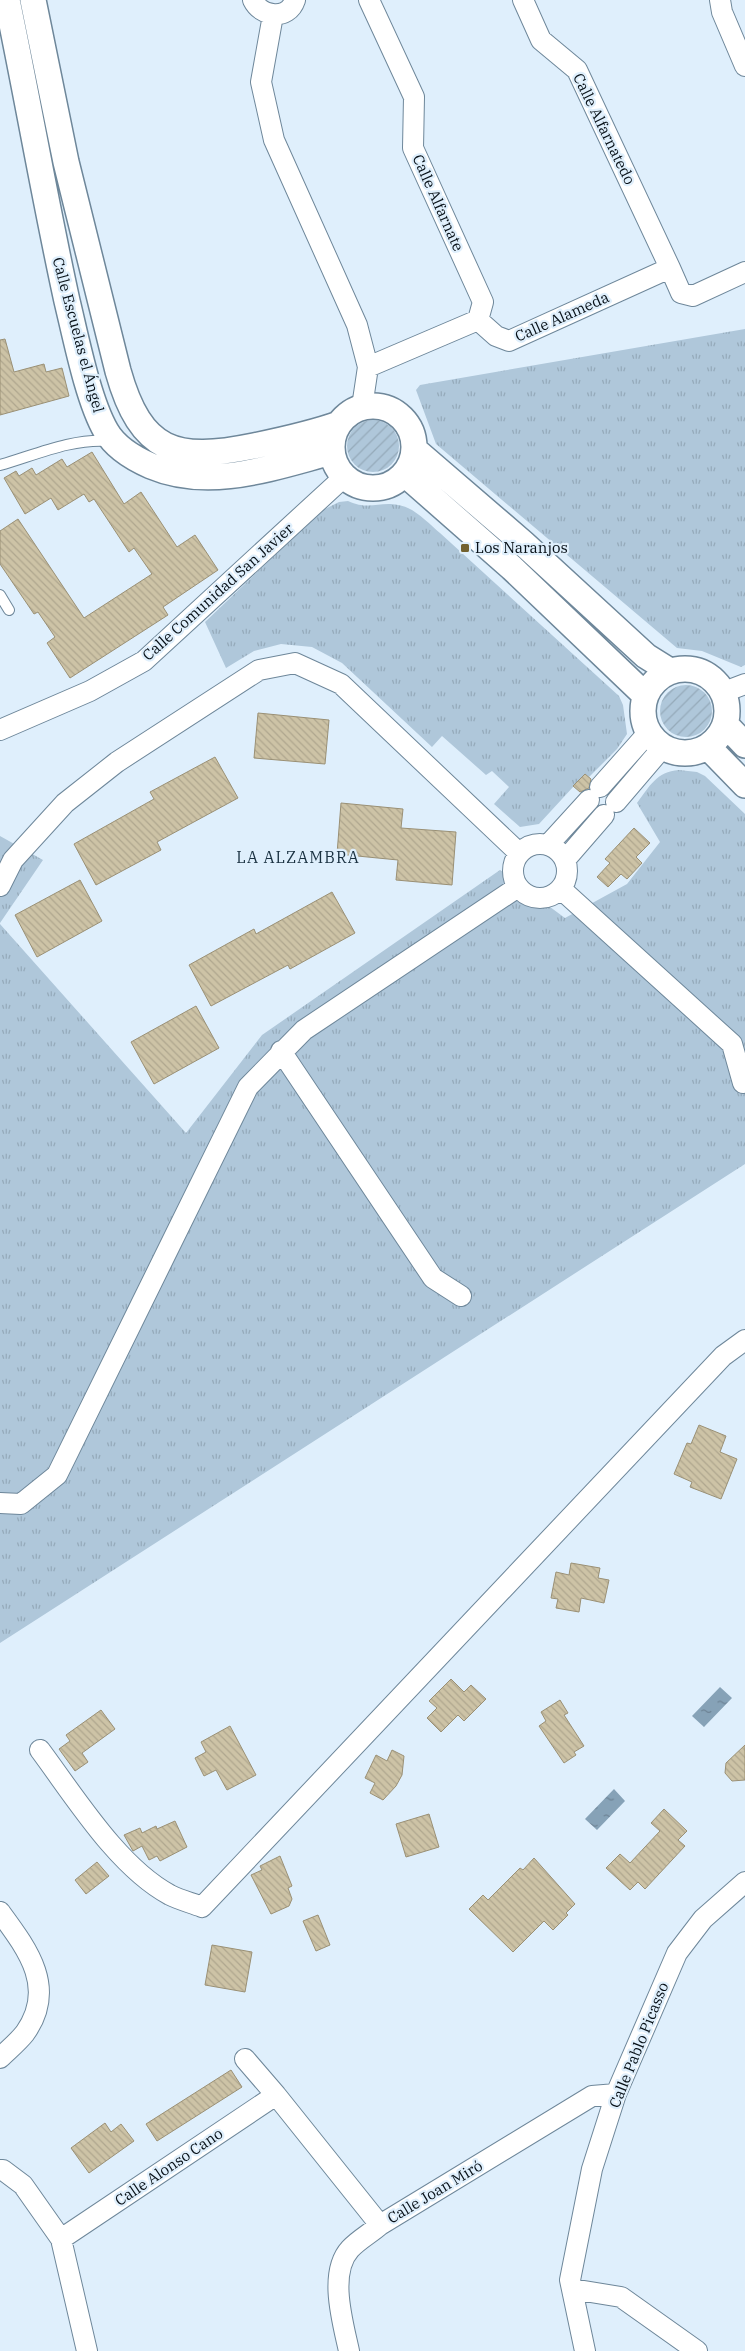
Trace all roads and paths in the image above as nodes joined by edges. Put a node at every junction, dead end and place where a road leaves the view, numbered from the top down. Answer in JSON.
{"nodes":[{"id":1,"x":7,"y":0,"type":"edge"},
{"id":2,"x":33,"y":0,"type":"edge"},
{"id":3,"x":253,"y":0,"type":"edge"},
{"id":4,"x":295,"y":0,"type":"edge"},
{"id":5,"x":369,"y":0,"type":"edge"},
{"id":6,"x":523,"y":0,"type":"edge"},
{"id":7,"x":720,"y":0,"type":"edge"},
{"id":8,"x":273,"y":15,"type":"junction"},
{"id":9,"x":745,"y":66,"type":"edge"},
{"id":10,"x":670,"y":268,"type":"junction"},
{"id":11,"x":745,"y":272,"type":"edge"},
{"id":12,"x":478,"y":320,"type":"junction"},
{"id":13,"x":368,"y":368,"type":"junction"},
{"id":14,"x":362,"y":407,"type":"junction"},
{"id":15,"x":339,"y":424,"type":"junction"},
{"id":16,"x":115,"y":442,"type":"junction"},
{"id":17,"x":415,"y":450,"type":"junction"},
{"id":18,"x":332,"y":452,"type":"junction"},
{"id":19,"x":0,"y":465,"type":"edge"},
{"id":20,"x":405,"y":474,"type":"junction"},
{"id":21,"x":344,"y":477,"type":"junction"},
{"id":22,"x":0,"y":595,"type":"edge"},
{"id":23,"x":9,"y":610,"type":"dead end"},
{"id":24,"x":670,"y":671,"type":"junction"},
{"id":25,"x":734,"y":688,"type":"edge"},
{"id":26,"x":645,"y":696,"type":"junction"},
{"id":27,"x":726,"y":725,"type":"junction"},
{"id":28,"x":0,"y":730,"type":"edge"},
{"id":29,"x":656,"y":740,"type":"junction"},
{"id":30,"x":745,"y":745,"type":"edge"},
{"id":31,"x":708,"y":747,"type":"junction"},
{"id":32,"x":745,"y":785,"type":"edge"},
{"id":33,"x":548,"y":845,"type":"junction"},
{"id":34,"x":519,"y":854,"type":"junction"},
{"id":35,"x":565,"y":860,"type":"junction"},
{"id":36,"x":0,"y":886,"type":"edge"},
{"id":37,"x":518,"y":887,"type":"junction"},
{"id":38,"x":561,"y":889,"type":"junction"},
{"id":39,"x":281,"y":1051,"type":"junction"},
{"id":40,"x":743,"y":1083,"type":"dead end"},
{"id":41,"x":461,"y":1296,"type":"dead end"},
{"id":42,"x":745,"y":1340,"type":"edge"},
{"id":43,"x":0,"y":1503,"type":"edge"},
{"id":44,"x":40,"y":1750,"type":"dead end"},
{"id":45,"x":745,"y":1882,"type":"edge"},
{"id":46,"x":0,"y":1912,"type":"edge"},
{"id":47,"x":0,"y":2058,"type":"edge"},
{"id":48,"x":245,"y":2059,"type":"dead end"},
{"id":49,"x":616,"y":2094,"type":"junction"},
{"id":50,"x":276,"y":2095,"type":"junction"},
{"id":51,"x":0,"y":2170,"type":"edge"},
{"id":52,"x":380,"y":2225,"type":"junction"},
{"id":53,"x":61,"y":2239,"type":"junction"},
{"id":54,"x":572,"y":2289,"type":"junction"},
{"id":55,"x":87,"y":2351,"type":"edge"},
{"id":56,"x":349,"y":2351,"type":"edge"},
{"id":57,"x":584,"y":2351,"type":"edge"},
{"id":58,"x":698,"y":2351,"type":"edge"}],
"edges":[{"from":1,"to":16,"type":"street","name":"Calle Escuelas el Ángel"},
{"from":2,"to":15,"type":"street","name":"Calle Escuelas el Ángel"},
{"from":3,"to":8,"type":"street"},
{"from":4,"to":8,"type":"street"},
{"from":5,"to":12,"type":"street","name":"Calle Alfarnate"},
{"from":6,"to":10,"type":"street","name":"Calle Alfarnatedo"},
{"from":7,"to":9,"type":"street"},
{"from":8,"to":13,"type":"street"},
{"from":10,"to":11,"type":"street"},
{"from":10,"to":12,"type":"street","name":"Calle Alameda"},
{"from":12,"to":13,"type":"street"},
{"from":13,"to":14,"type":"street"},
{"from":14,"to":15,"type":"street"},
{"from":14,"to":17,"type":"street"},
{"from":15,"to":18,"type":"street"},
{"from":16,"to":18,"type":"street","name":"Calle Escuelas el Ángel"},
{"from":16,"to":19,"type":"lane"},
{"from":17,"to":20,"type":"street"},
{"from":17,"to":24,"type":"street"},
{"from":18,"to":21,"type":"street"},
{"from":20,"to":21,"type":"street"},
{"from":20,"to":26,"type":"street"},
{"from":21,"to":28,"type":"street","name":"Calle Comunidad San Javier"},
{"from":22,"to":23,"type":"lane"},
{"from":24,"to":25,"type":"street"},
{"from":24,"to":26,"type":"street"},
{"from":25,"to":27,"type":"street"},
{"from":26,"to":29,"type":"street"},
{"from":27,"to":30,"type":"street"},
{"from":27,"to":31,"type":"street"},
{"from":29,"to":31,"type":"street"},
{"from":29,"to":33,"type":"street"},
{"from":29,"to":35,"type":"street"},
{"from":31,"to":32,"type":"street"},
{"from":33,"to":34,"type":"street"},
{"from":33,"to":35,"type":"street"},
{"from":34,"to":36,"type":"street"},
{"from":34,"to":37,"type":"street"},
{"from":35,"to":38,"type":"street"},
{"from":37,"to":38,"type":"street"},
{"from":37,"to":39,"type":"street"},
{"from":38,"to":40,"type":"street"},
{"from":39,"to":41,"type":"street"},
{"from":39,"to":43,"type":"street"},
{"from":42,"to":44,"type":"street"},
{"from":45,"to":49,"type":"street","name":"Calle Pablo Picasso"},
{"from":46,"to":47,"type":"street"},
{"from":48,"to":50,"type":"street"},
{"from":49,"to":52,"type":"street","name":"Calle Joan Miró"},
{"from":49,"to":54,"type":"street","name":"Calle Pablo Picasso"},
{"from":50,"to":52,"type":"street"},
{"from":50,"to":53,"type":"street","name":"Calle Alonso Cano"},
{"from":51,"to":53,"type":"street"},
{"from":52,"to":56,"type":"street","name":"Calle Joan Miró"},
{"from":53,"to":55,"type":"street"},
{"from":54,"to":57,"type":"street","name":"Calle Pablo Picasso"},
{"from":54,"to":58,"type":"street"}]}
